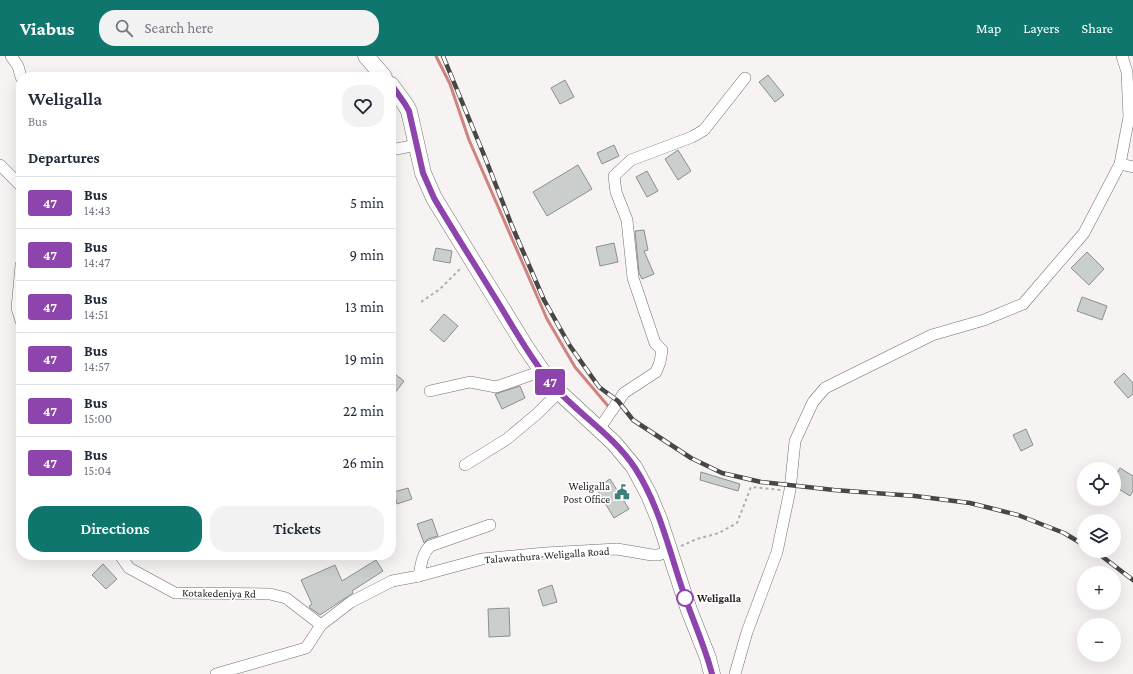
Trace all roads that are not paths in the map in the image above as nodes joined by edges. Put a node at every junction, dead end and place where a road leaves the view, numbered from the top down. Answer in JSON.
{"nodes":[{"id":1,"x":11,"y":56,"type":"edge"},
{"id":2,"x":366,"y":56,"type":"edge"},
{"id":3,"x":1122,"y":56,"type":"edge"},
{"id":4,"x":20,"y":72,"type":"edge"},
{"id":5,"x":380,"y":72,"type":"edge"},
{"id":6,"x":745,"y":78,"type":"dead end"},
{"id":7,"x":396,"y":91,"type":"edge"},
{"id":8,"x":417,"y":145,"type":"junction"},
{"id":9,"x":396,"y":149,"type":"edge"},
{"id":10,"x":1120,"y":164,"type":"junction"},
{"id":11,"x":0,"y":165,"type":"edge"},
{"id":12,"x":1133,"y":167,"type":"edge"},
{"id":13,"x":16,"y":181,"type":"edge"},
{"id":14,"x":542,"y":371,"type":"junction"},
{"id":15,"x":430,"y":391,"type":"dead end"},
{"id":16,"x":559,"y":392,"type":"junction"},
{"id":17,"x":599,"y":429,"type":"junction"},
{"id":18,"x":466,"y":465,"type":"dead end"},
{"id":19,"x":490,"y":525,"type":"dead end"},
{"id":20,"x":669,"y":551,"type":"junction"},
{"id":21,"x":123,"y":560,"type":"edge"},
{"id":22,"x":419,"y":576,"type":"junction"},
{"id":23,"x":321,"y":624,"type":"junction"},
{"id":24,"x":216,"y":674,"type":"edge"},
{"id":25,"x":712,"y":674,"type":"edge"},
{"id":26,"x":735,"y":674,"type":"edge"}],
"edges":[{"from":1,"to":4,"type":"street"},
{"from":2,"to":5,"type":"highway"},
{"from":3,"to":10,"type":"street"},
{"from":6,"to":17,"type":"street"},
{"from":7,"to":8,"type":"highway"},
{"from":8,"to":9,"type":"street"},
{"from":8,"to":14,"type":"highway"},
{"from":10,"to":12,"type":"street"},
{"from":10,"to":26,"type":"street"},
{"from":11,"to":13,"type":"street"},
{"from":14,"to":15,"type":"street"},
{"from":14,"to":16,"type":"highway"},
{"from":16,"to":17,"type":"highway"},
{"from":16,"to":18,"type":"street"},
{"from":17,"to":20,"type":"highway"},
{"from":19,"to":22,"type":"street"},
{"from":20,"to":22,"type":"street","name":"Talawathura-Weligalla Road"},
{"from":20,"to":25,"type":"highway"},
{"from":21,"to":23,"type":"street","name":"Kotakedeniya Rd"},
{"from":22,"to":23,"type":"street","name":"Talawathura-Weligalla Road"},
{"from":23,"to":24,"type":"street","name":"Talawathura-Weligalla Road"}]}
